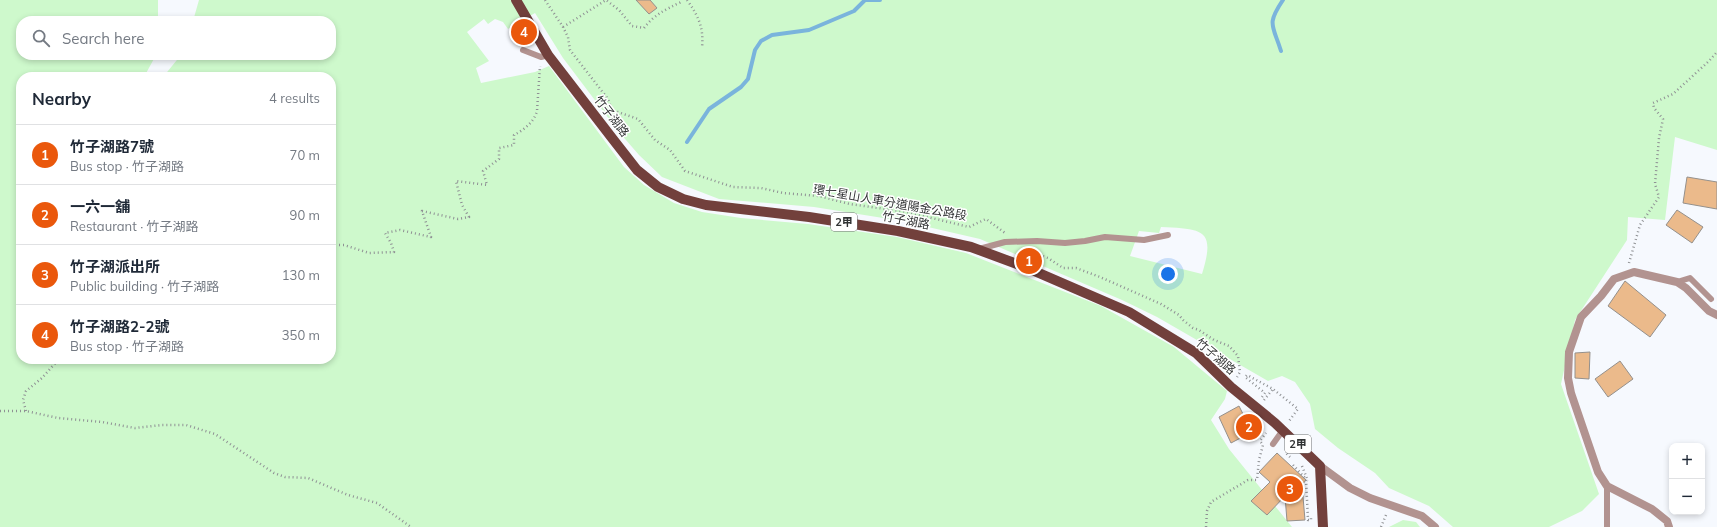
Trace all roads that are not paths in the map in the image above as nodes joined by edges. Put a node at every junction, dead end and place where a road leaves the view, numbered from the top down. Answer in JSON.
{"nodes":[{"id":1,"x":516,"y":0,"type":"edge"},
{"id":2,"x":523,"y":50,"type":"dead end"},
{"id":3,"x":545,"y":56,"type":"junction"},
{"id":4,"x":1168,"y":235,"type":"dead end"},
{"id":5,"x":978,"y":250,"type":"junction"},
{"id":6,"x":1677,"y":282,"type":"junction"},
{"id":7,"x":1711,"y":299,"type":"dead end"},
{"id":8,"x":1717,"y":315,"type":"edge"},
{"id":9,"x":1283,"y":430,"type":"junction"},
{"id":10,"x":1273,"y":444,"type":"dead end"},
{"id":11,"x":1320,"y":466,"type":"junction"},
{"id":12,"x":1607,"y":486,"type":"junction"},
{"id":13,"x":1323,"y":527,"type":"edge"},
{"id":14,"x":1435,"y":527,"type":"edge"},
{"id":15,"x":1606,"y":527,"type":"edge"},
{"id":16,"x":1669,"y":527,"type":"edge"}],
"edges":[{"from":1,"to":3,"type":"main road","name":"竹子湖路","number":"2甲"},
{"from":2,"to":3,"type":"lane"},
{"from":3,"to":5,"type":"main road","name":"竹子湖路","number":"2甲"},
{"from":4,"to":5,"type":"lane"},
{"from":5,"to":9,"type":"main road","name":"竹子湖路","number":"2甲"},
{"from":6,"to":7,"type":"lane"},
{"from":6,"to":8,"type":"street"},
{"from":6,"to":12,"type":"street"},
{"from":9,"to":10,"type":"lane"},
{"from":9,"to":11,"type":"main road","name":"竹子湖路","number":"2甲"},
{"from":11,"to":13,"type":"main road","number":"2甲"},
{"from":11,"to":14,"type":"street","name":"竹子湖路"},
{"from":12,"to":15,"type":"lane"},
{"from":12,"to":16,"type":"street"}]}
